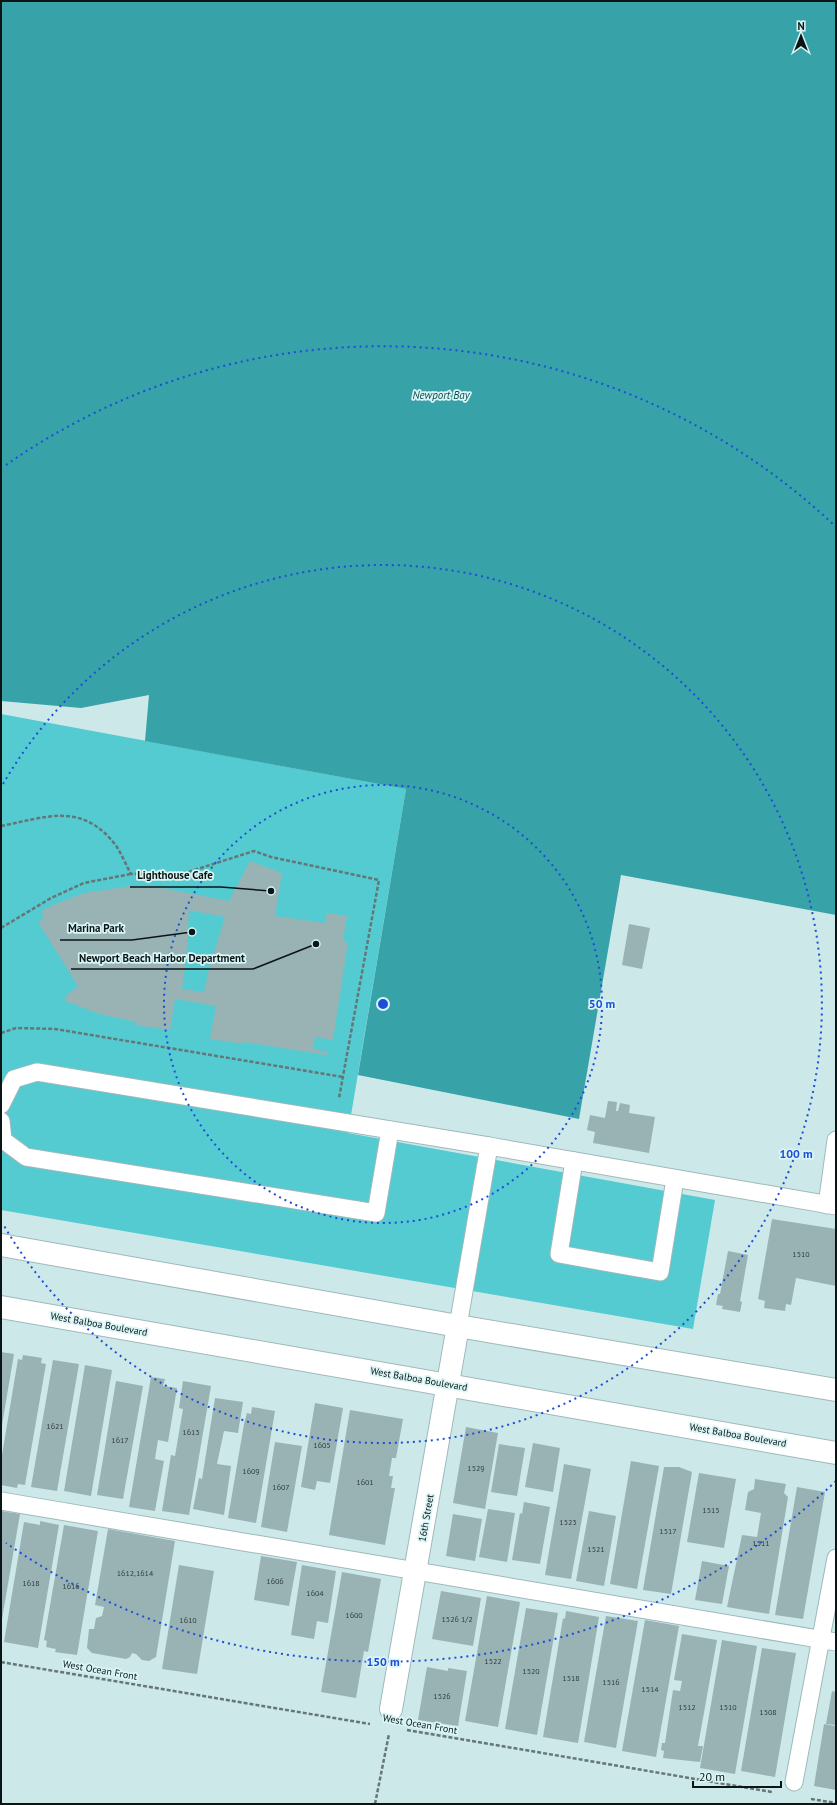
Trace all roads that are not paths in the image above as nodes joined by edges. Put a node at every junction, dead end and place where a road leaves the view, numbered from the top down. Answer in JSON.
{"nodes":[{"id":1,"x":1,"y":1106,"type":"edge"},
{"id":2,"x":1,"y":1121,"type":"edge"},
{"id":3,"x":390,"y":1130,"type":"junction"},
{"id":4,"x":836,"y":1140,"type":"edge"},
{"id":5,"x":489,"y":1146,"type":"junction"},
{"id":6,"x":574,"y":1161,"type":"junction"},
{"id":7,"x":675,"y":1179,"type":"junction"},
{"id":8,"x":832,"y":1206,"type":"edge"},
{"id":9,"x":1,"y":1245,"type":"edge"},
{"id":10,"x":1,"y":1307,"type":"edge"},
{"id":11,"x":458,"y":1326,"type":"junction"},
{"id":12,"x":448,"y":1384,"type":"junction"},
{"id":13,"x":836,"y":1390,"type":"edge"},
{"id":14,"x":836,"y":1453,"type":"edge"},
{"id":15,"x":1,"y":1500,"type":"edge"},
{"id":16,"x":836,"y":1558,"type":"edge"},
{"id":17,"x":416,"y":1571,"type":"junction"},
{"id":18,"x":828,"y":1641,"type":"edge"},
{"id":19,"x":391,"y":1718,"type":"road end"},
{"id":20,"x":794,"y":1782,"type":"dead end"}],
"edges":[{"from":1,"to":3,"type":"lane"},
{"from":2,"to":3,"type":"lane"},
{"from":3,"to":5,"type":"lane"},
{"from":4,"to":8,"type":"lane"},
{"from":5,"to":6,"type":"lane"},
{"from":5,"to":11,"type":"lane"},
{"from":6,"to":7,"type":"lane"},
{"from":6,"to":7,"type":"lane"},
{"from":7,"to":8,"type":"lane"},
{"from":9,"to":11,"type":"main road"},
{"from":10,"to":12,"type":"main road","name":"West Balboa Boulevard"},
{"from":11,"to":12,"type":"main road","name":"16th Street"},
{"from":11,"to":13,"type":"main road"},
{"from":12,"to":14,"type":"main road","name":"West Balboa Boulevard"},
{"from":12,"to":17,"type":"main road","name":"16th Street"},
{"from":15,"to":17,"type":"lane"},
{"from":16,"to":18,"type":"lane"},
{"from":17,"to":18,"type":"lane"},
{"from":17,"to":19,"type":"main road","name":"16th Street"},
{"from":18,"to":20,"type":"lane"}]}
